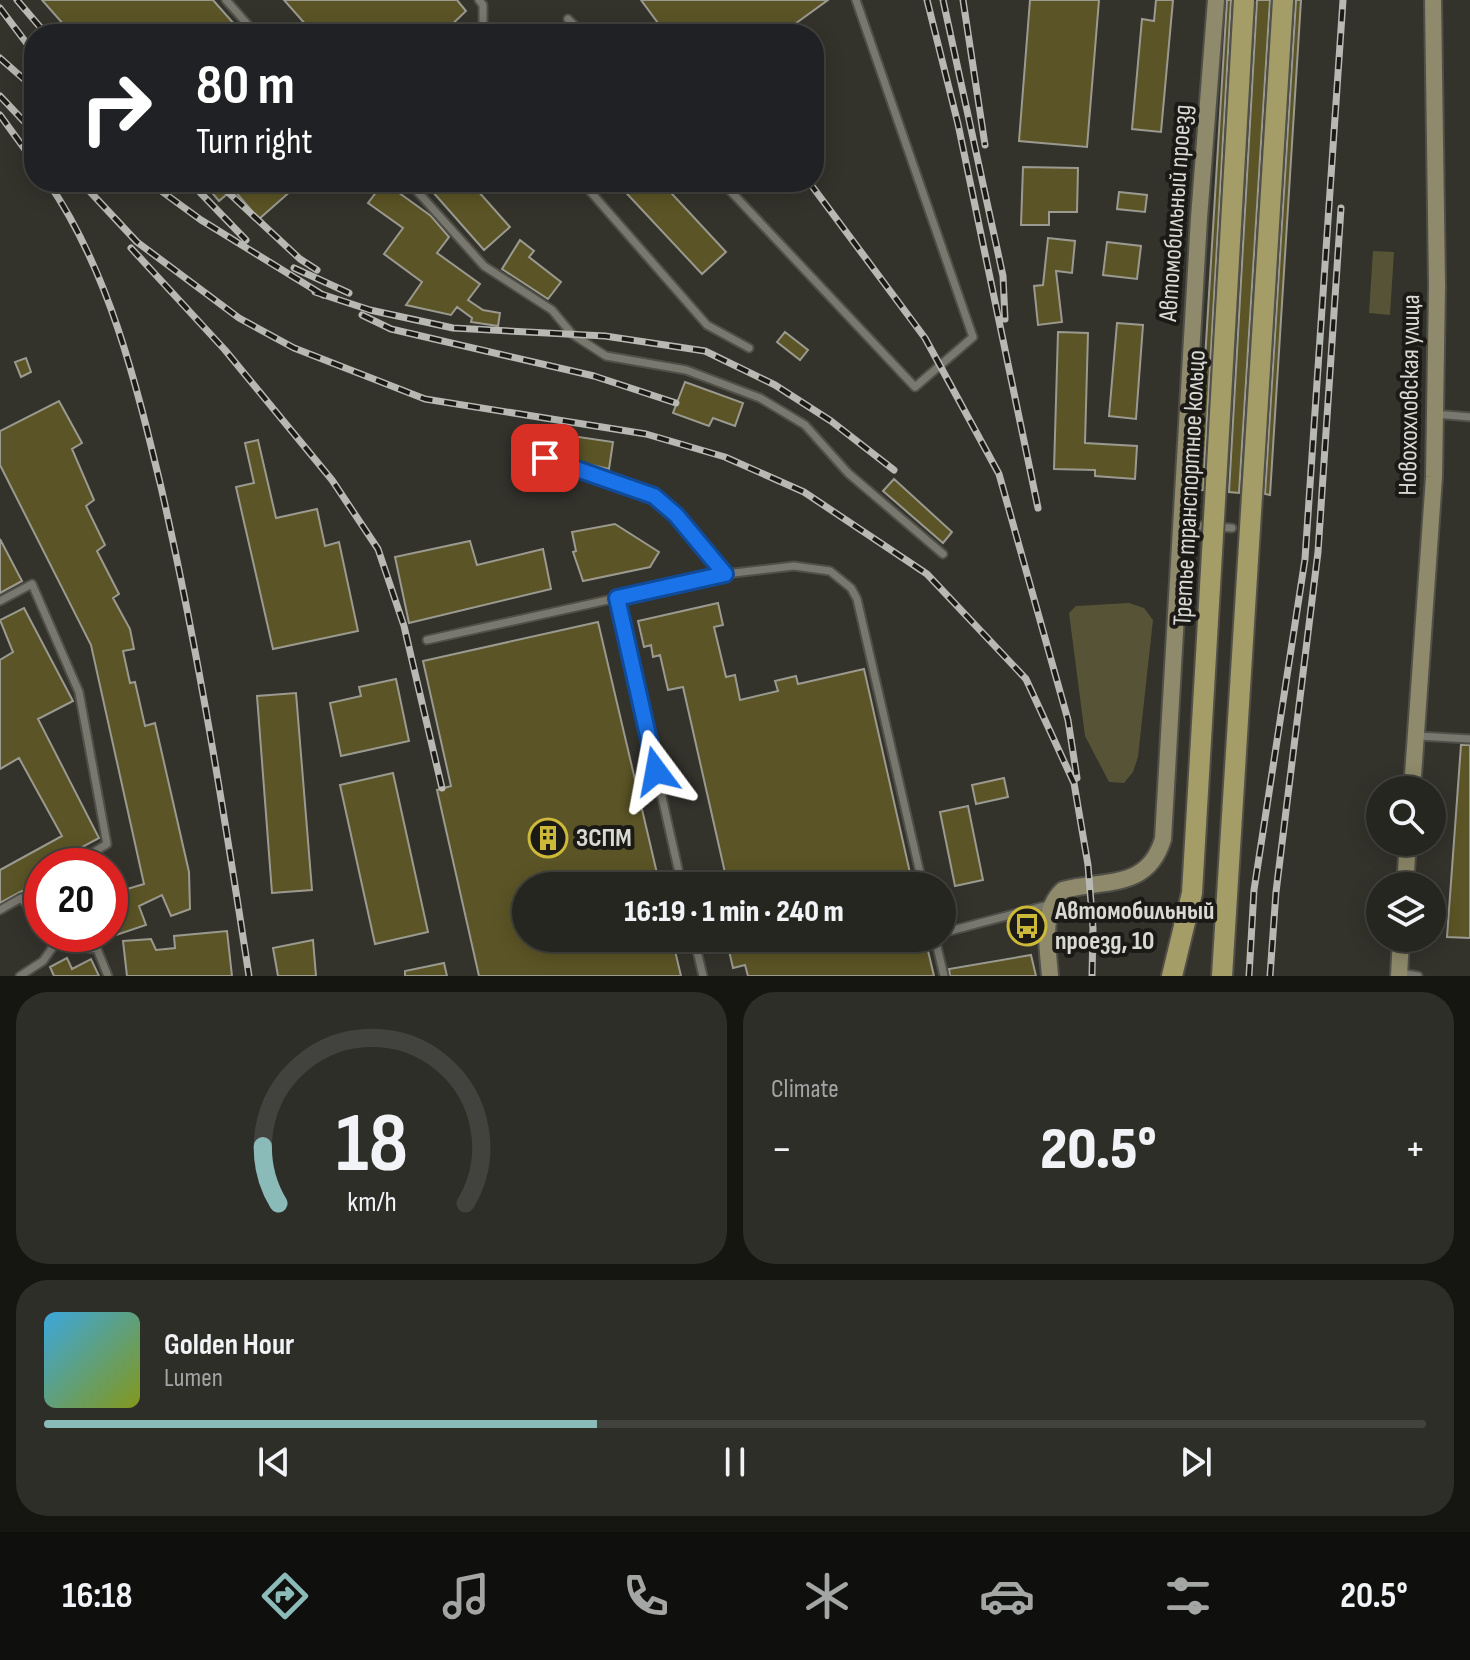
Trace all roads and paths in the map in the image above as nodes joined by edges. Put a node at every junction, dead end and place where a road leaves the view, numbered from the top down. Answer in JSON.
{"nodes":[{"id":1,"x":226,"y":0,"type":"edge"},
{"id":2,"x":479,"y":0,"type":"edge"},
{"id":3,"x":856,"y":0,"type":"edge"},
{"id":4,"x":1216,"y":0,"type":"edge"},
{"id":5,"x":1244,"y":0,"type":"edge"},
{"id":6,"x":1283,"y":0,"type":"edge"},
{"id":7,"x":1433,"y":0,"type":"edge"},
{"id":8,"x":568,"y":19,"type":"dead end"},
{"id":9,"x":247,"y":24,"type":"edge"},
{"id":10,"x":483,"y":24,"type":"edge"},
{"id":11,"x":573,"y":24,"type":"edge"},
{"id":12,"x":418,"y":192,"type":"edge"},
{"id":13,"x":591,"y":192,"type":"edge"},
{"id":14,"x":731,"y":192,"type":"edge"},
{"id":15,"x":749,"y":348,"type":"dead end"},
{"id":16,"x":1435,"y":414,"type":"junction"},
{"id":17,"x":1470,"y":417,"type":"edge"},
{"id":18,"x":525,"y":459,"type":"dead end"},
{"id":19,"x":1181,"y":524,"type":"junction"},
{"id":20,"x":1232,"y":528,"type":"dead end"},
{"id":21,"x":943,"y":554,"type":"dead end"},
{"id":22,"x":725,"y":574,"type":"junction"},
{"id":23,"x":617,"y":598,"type":"junction"},
{"id":24,"x":0,"y":601,"type":"edge"},
{"id":25,"x":427,"y":640,"type":"dead end"},
{"id":26,"x":1416,"y":736,"type":"junction"},
{"id":27,"x":1470,"y":739,"type":"edge"},
{"id":28,"x":1413,"y":776,"type":"edge"},
{"id":29,"x":100,"y":848,"type":"edge"},
{"id":30,"x":679,"y":872,"type":"edge"},
{"id":31,"x":920,"y":872,"type":"edge"},
{"id":32,"x":24,"y":901,"type":"edge"},
{"id":33,"x":1052,"y":904,"type":"junction"},
{"id":34,"x":0,"y":910,"type":"edge"},
{"id":35,"x":956,"y":929,"type":"edge"},
{"id":36,"x":49,"y":952,"type":"edge"},
{"id":37,"x":98,"y":952,"type":"edge"},
{"id":38,"x":697,"y":952,"type":"edge"},
{"id":39,"x":938,"y":952,"type":"edge"},
{"id":40,"x":1400,"y":952,"type":"edge"},
{"id":41,"x":1399,"y":974,"type":"edge"},
{"id":42,"x":20,"y":976,"type":"edge"},
{"id":43,"x":108,"y":976,"type":"edge"},
{"id":44,"x":703,"y":976,"type":"edge"},
{"id":45,"x":944,"y":976,"type":"edge"},
{"id":46,"x":1050,"y":976,"type":"edge"},
{"id":47,"x":1172,"y":976,"type":"edge"},
{"id":48,"x":1222,"y":976,"type":"edge"},
{"id":49,"x":1418,"y":976,"type":"edge"}],
"edges":[{"from":1,"to":9,"type":"lane"},
{"from":2,"to":10,"type":"lane"},
{"from":3,"to":14,"type":"lane"},
{"from":4,"to":19,"type":"street","name":"Автомобильный проезд"},
{"from":5,"to":47,"type":"main road","name":"Третье транспортное кольцо","bridge":true},
{"from":6,"to":48,"type":"main road"},
{"from":7,"to":16,"type":"street","name":"Новохохловская улица"},
{"from":8,"to":11,"type":"lane"},
{"from":12,"to":21,"type":"lane"},
{"from":13,"to":15,"type":"lane"},
{"from":16,"to":17,"type":"lane"},
{"from":16,"to":26,"type":"street","name":"Новохохловская улица"},
{"from":18,"to":22,"type":"lane"},
{"from":19,"to":20,"type":"lane"},
{"from":19,"to":33,"type":"street","name":"Автомобильный проезд"},
{"from":22,"to":23,"type":"lane"},
{"from":22,"to":31,"type":"lane"},
{"from":23,"to":25,"type":"lane"},
{"from":23,"to":30,"type":"lane"},
{"from":24,"to":29,"type":"lane"},
{"from":26,"to":27,"type":"lane"},
{"from":26,"to":28,"type":"street","name":"Новохохловская улица"},
{"from":32,"to":34,"type":"lane"},
{"from":33,"to":35,"type":"lane"},
{"from":33,"to":46,"type":"street"},
{"from":36,"to":42,"type":"lane"},
{"from":37,"to":43,"type":"lane"},
{"from":38,"to":44,"type":"lane"},
{"from":39,"to":45,"type":"lane"},
{"from":40,"to":41,"type":"street"},
{"from":41,"to":49,"type":"lane"}]}
